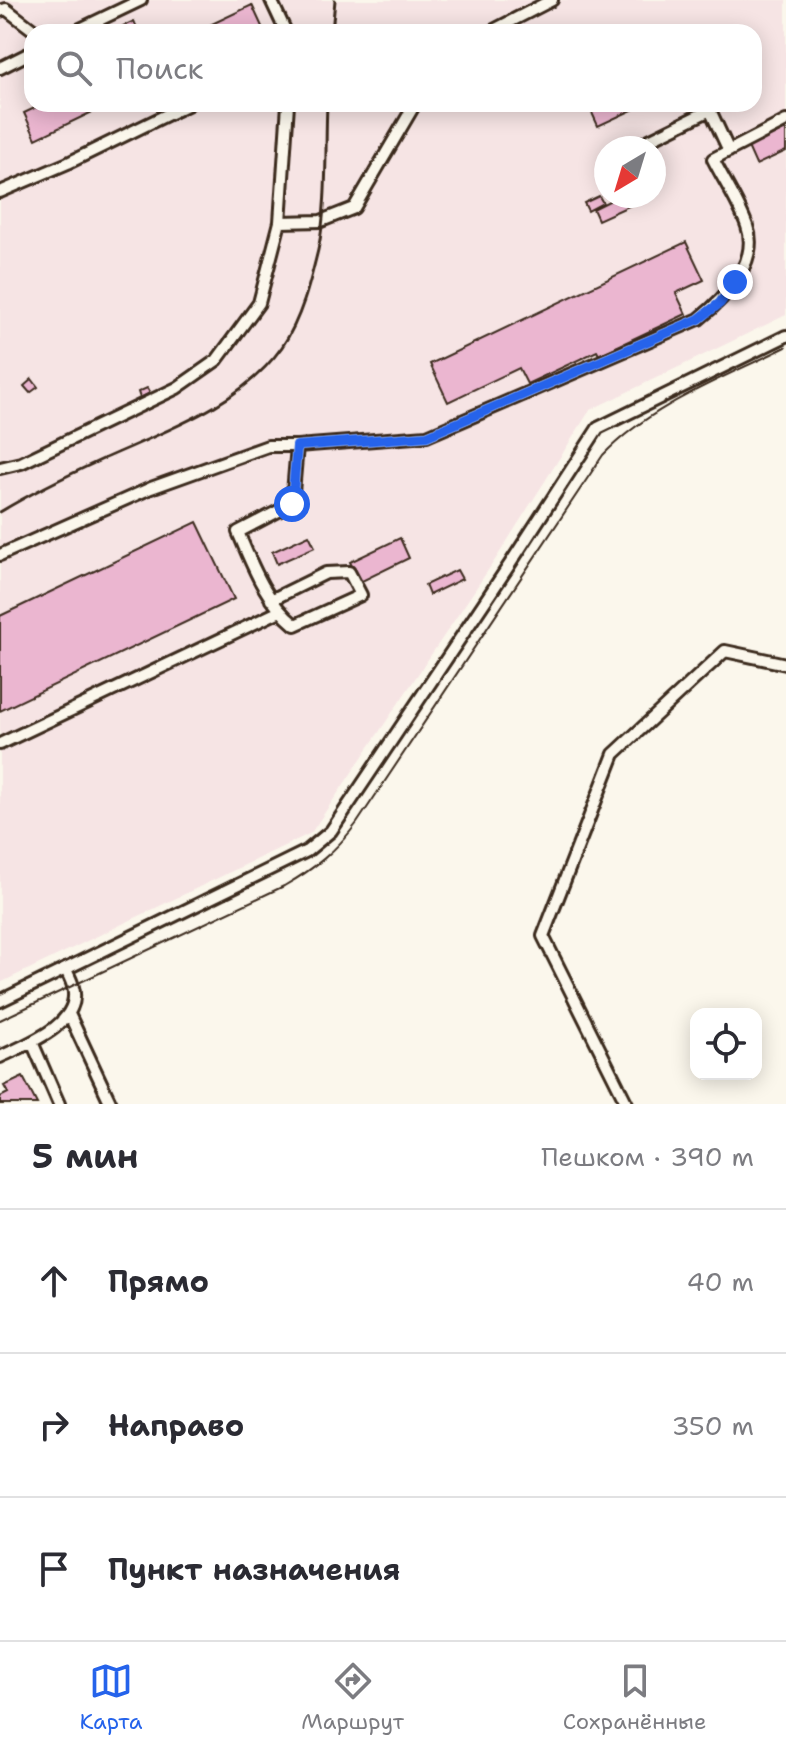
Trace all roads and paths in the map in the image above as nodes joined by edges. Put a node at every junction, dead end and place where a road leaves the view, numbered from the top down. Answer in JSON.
{"nodes":[{"id":1,"x":141,"y":0,"type":"edge"},
{"id":2,"x":271,"y":0,"type":"edge"},
{"id":3,"x":552,"y":0,"type":"edge"},
{"id":4,"x":0,"y":11,"type":"edge"},
{"id":5,"x":26,"y":24,"type":"edge"},
{"id":6,"x":91,"y":24,"type":"edge"},
{"id":7,"x":282,"y":24,"type":"edge"},
{"id":8,"x":506,"y":24,"type":"edge"},
{"id":9,"x":24,"y":56,"type":"edge"},
{"id":10,"x":0,"y":68,"type":"edge"},
{"id":11,"x":173,"y":112,"type":"edge"},
{"id":12,"x":287,"y":112,"type":"edge"},
{"id":13,"x":410,"y":112,"type":"edge"},
{"id":14,"x":706,"y":112,"type":"edge"},
{"id":15,"x":711,"y":112,"type":"edge"},
{"id":16,"x":786,"y":121,"type":"edge"},
{"id":17,"x":657,"y":136,"type":"edge"},
{"id":18,"x":729,"y":151,"type":"junction"},
{"id":19,"x":0,"y":192,"type":"edge"},
{"id":20,"x":280,"y":222,"type":"junction"},
{"id":21,"x":786,"y":336,"type":"edge"},
{"id":22,"x":297,"y":446,"type":"junction"},
{"id":23,"x":0,"y":468,"type":"edge"},
{"id":24,"x":0,"y":555,"type":"edge"},
{"id":25,"x":271,"y":600,"type":"junction"},
{"id":26,"x":278,"y":612,"type":"junction"},
{"id":27,"x":786,"y":664,"type":"edge"},
{"id":28,"x":0,"y":744,"type":"edge"},
{"id":29,"x":66,"y":969,"type":"junction"},
{"id":30,"x":0,"y":1001,"type":"edge"},
{"id":31,"x":69,"y":1014,"type":"junction"},
{"id":32,"x":32,"y":1042,"type":"junction"},
{"id":33,"x":0,"y":1057,"type":"edge"},
{"id":34,"x":59,"y":1104,"type":"edge"},
{"id":35,"x":111,"y":1104,"type":"edge"},
{"id":36,"x":627,"y":1104,"type":"edge"}],
"edges":[{"from":1,"to":6,"type":"street"},
{"from":2,"to":7,"type":"street"},
{"from":3,"to":8,"type":"street"},
{"from":4,"to":5,"type":"street"},
{"from":9,"to":10,"type":"street"},
{"from":11,"to":19,"type":"street"},
{"from":12,"to":20,"type":"street"},
{"from":13,"to":20,"type":"street"},
{"from":14,"to":17,"type":"street"},
{"from":15,"to":18,"type":"street"},
{"from":16,"to":18,"type":"street"},
{"from":18,"to":22,"type":"street"},
{"from":20,"to":23,"type":"street"},
{"from":21,"to":29,"type":"street"},
{"from":22,"to":24,"type":"street"},
{"from":22,"to":25,"type":"street"},
{"from":25,"to":26,"type":"street"},
{"from":25,"to":26,"type":"street"},
{"from":26,"to":28,"type":"street"},
{"from":27,"to":36,"type":"street"},
{"from":29,"to":30,"type":"street"},
{"from":29,"to":31,"type":"street"},
{"from":31,"to":32,"type":"street"},
{"from":31,"to":35,"type":"street"},
{"from":32,"to":33,"type":"street"},
{"from":32,"to":34,"type":"street"}]}
